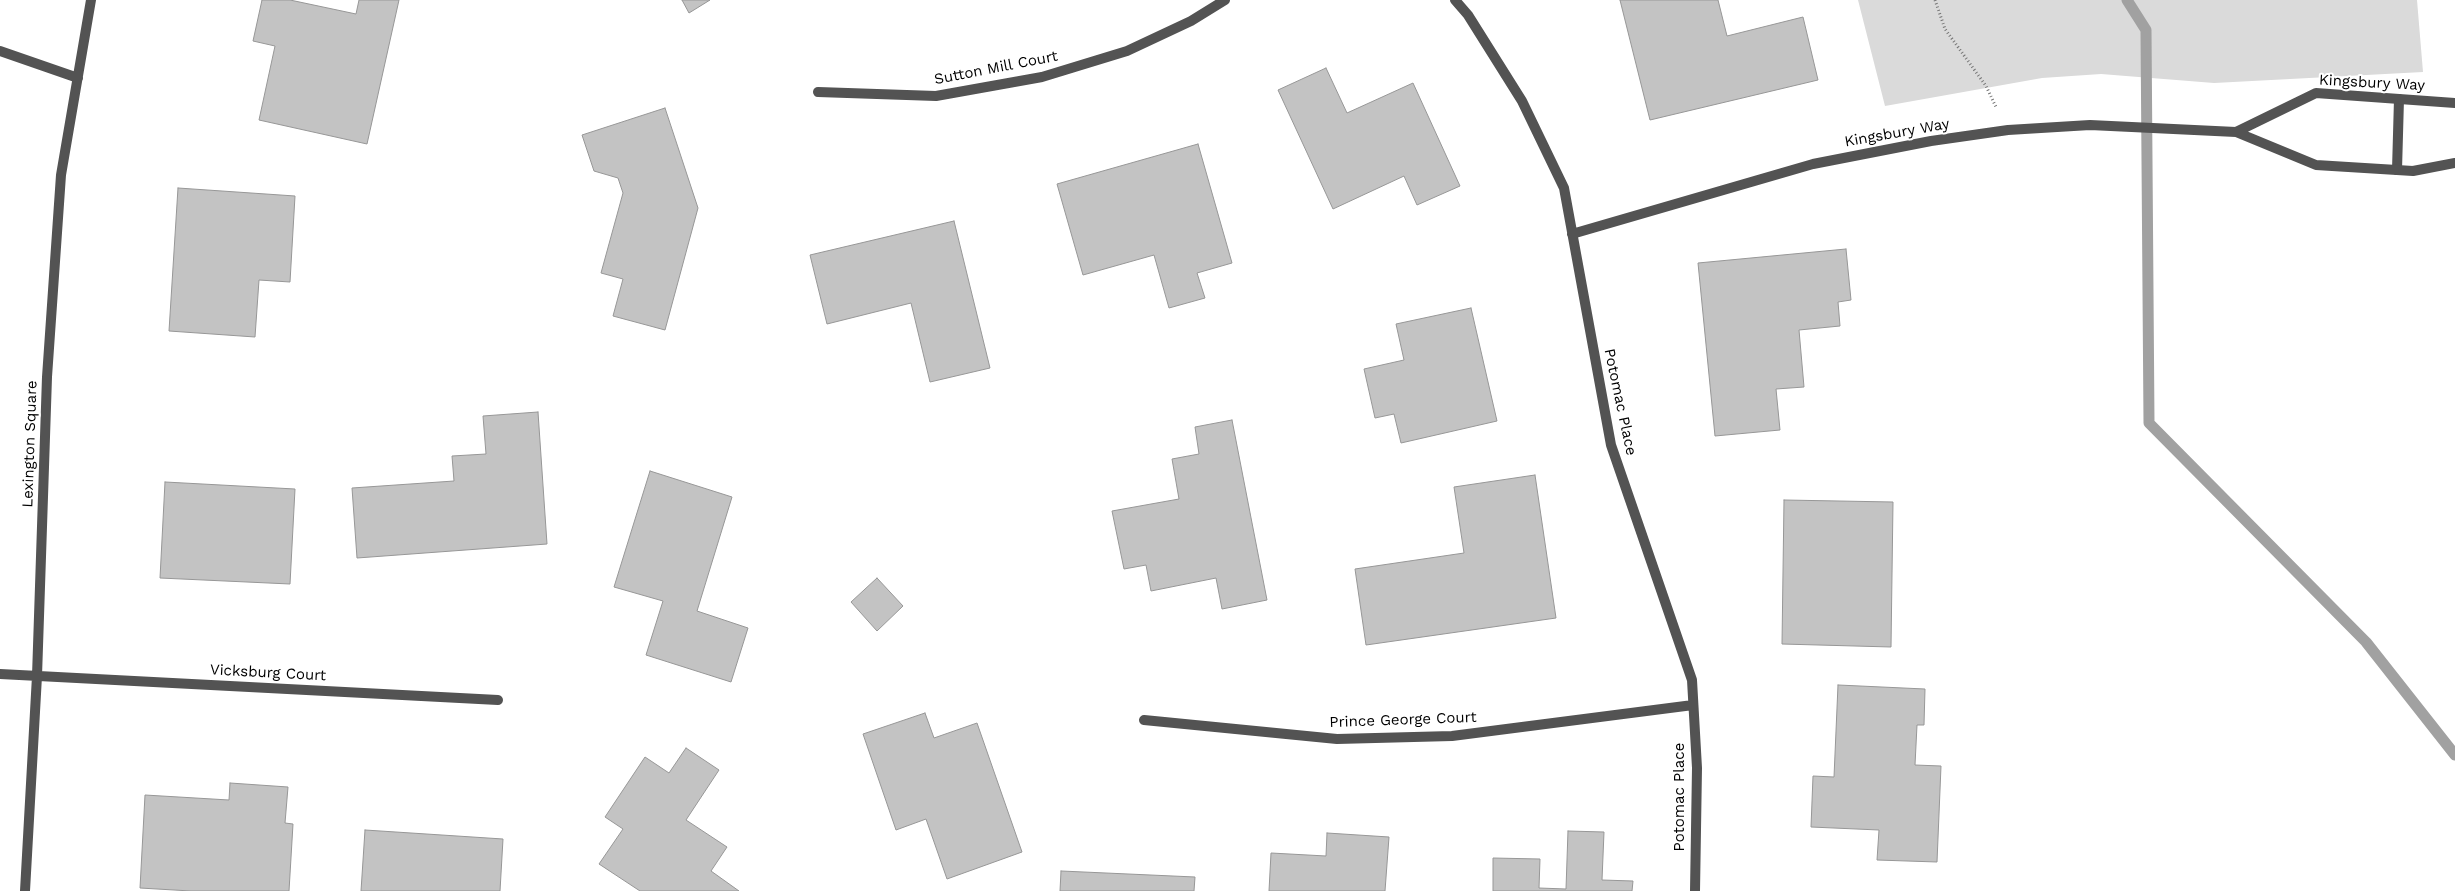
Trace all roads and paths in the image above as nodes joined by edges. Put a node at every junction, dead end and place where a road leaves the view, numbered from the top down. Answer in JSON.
{"nodes":[{"id":1,"x":91,"y":0,"type":"edge"},
{"id":2,"x":1225,"y":0,"type":"edge"},
{"id":3,"x":1455,"y":0,"type":"edge"},
{"id":4,"x":1935,"y":0,"type":"edge"},
{"id":5,"x":0,"y":51,"type":"edge"},
{"id":6,"x":78,"y":78,"type":"junction"},
{"id":7,"x":818,"y":92,"type":"dead end"},
{"id":8,"x":2399,"y":99,"type":"junction"},
{"id":9,"x":2455,"y":103,"type":"edge"},
{"id":10,"x":2008,"y":130,"type":"junction"},
{"id":11,"x":2236,"y":132,"type":"junction"},
{"id":12,"x":2455,"y":163,"type":"edge"},
{"id":13,"x":2397,"y":170,"type":"junction"},
{"id":14,"x":1572,"y":234,"type":"junction"},
{"id":15,"x":0,"y":674,"type":"edge"},
{"id":16,"x":37,"y":676,"type":"junction"},
{"id":17,"x":498,"y":700,"type":"dead end"},
{"id":18,"x":1693,"y":705,"type":"junction"},
{"id":19,"x":1144,"y":720,"type":"dead end"},
{"id":20,"x":25,"y":891,"type":"edge"},
{"id":21,"x":1695,"y":891,"type":"edge"}],
"edges":[{"from":1,"to":6,"type":"street","name":"Lexington Square"},
{"from":2,"to":7,"type":"street","name":"Sutton Mill Court"},
{"from":3,"to":14,"type":"street","name":"Potomac Place"},
{"from":4,"to":10,"type":"path"},
{"from":5,"to":6,"type":"street"},
{"from":6,"to":16,"type":"street","name":"Lexington Square"},
{"from":8,"to":9,"type":"street","name":"Kingsbury Way"},
{"from":8,"to":11,"type":"street","name":"Kingsbury Way"},
{"from":8,"to":13,"type":"street"},
{"from":10,"to":11,"type":"street","name":"Kingsbury Way"},
{"from":10,"to":14,"type":"street","name":"Kingsbury Way"},
{"from":11,"to":13,"type":"street","name":"Kingsbury Way"},
{"from":12,"to":13,"type":"street","name":"Kingsbury Way"},
{"from":14,"to":18,"type":"street","name":"Potomac Place"},
{"from":15,"to":16,"type":"street","name":"Vicksburg Court"},
{"from":16,"to":17,"type":"street","name":"Vicksburg Court"},
{"from":16,"to":20,"type":"street","name":"Lexington Square"},
{"from":18,"to":19,"type":"street","name":"Prince George Court"},
{"from":18,"to":21,"type":"street","name":"Potomac Place"}]}
